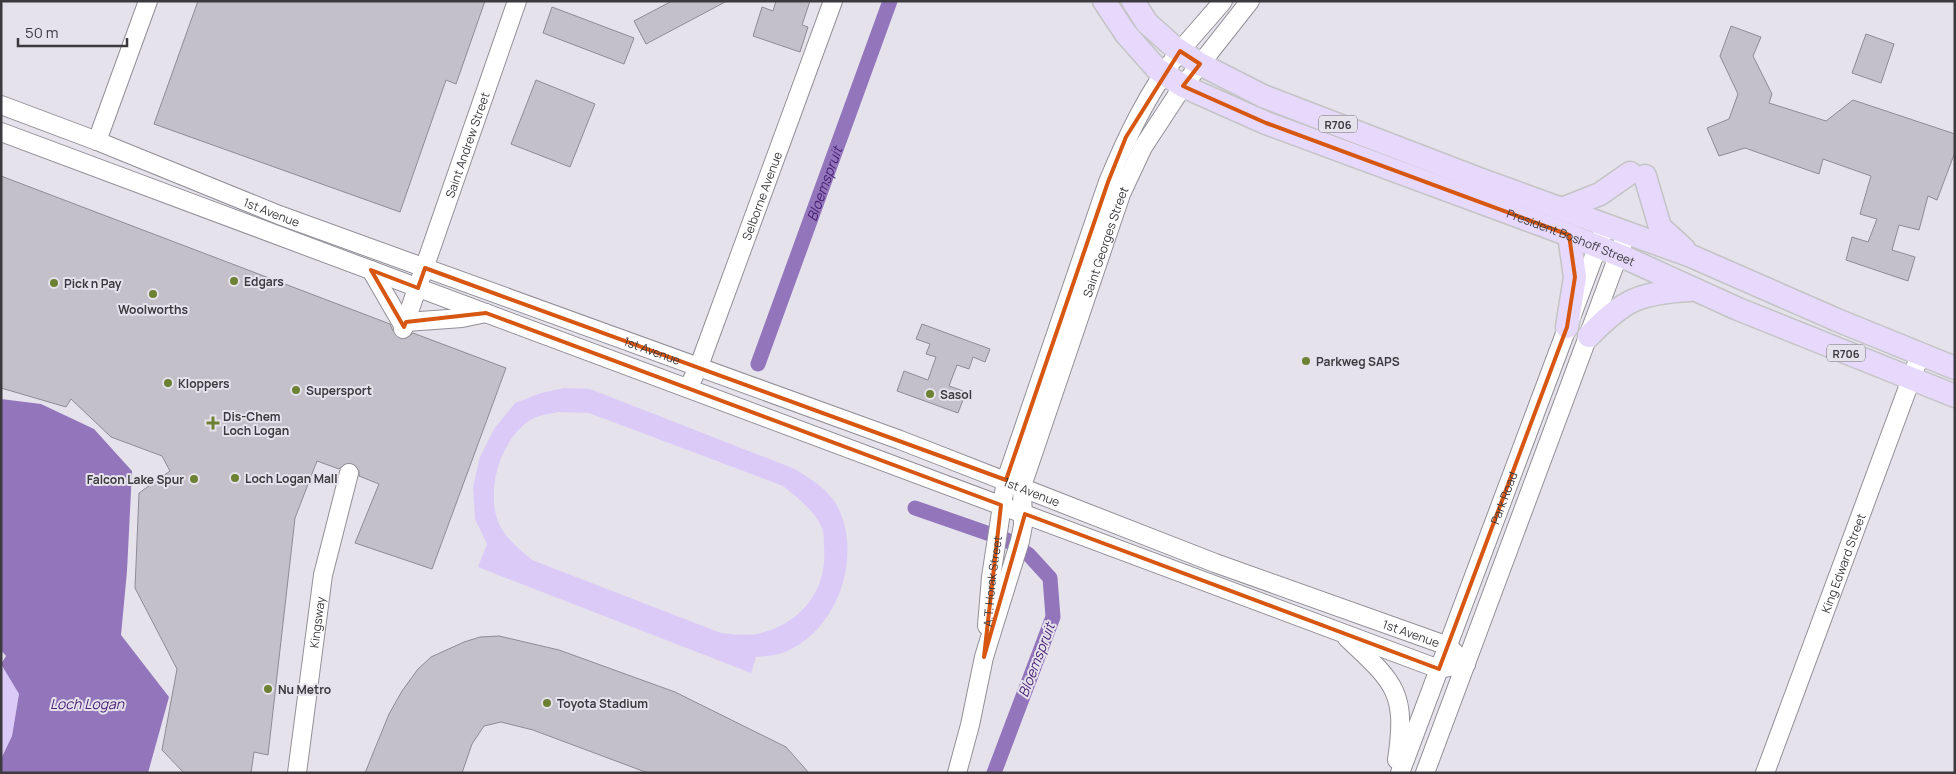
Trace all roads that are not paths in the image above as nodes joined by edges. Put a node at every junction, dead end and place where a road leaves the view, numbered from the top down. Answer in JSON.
{"nodes":[{"id":1,"x":148,"y":1,"type":"edge"},
{"id":2,"x":518,"y":1,"type":"edge"},
{"id":3,"x":833,"y":1,"type":"edge"},
{"id":4,"x":1104,"y":1,"type":"edge"},
{"id":5,"x":1133,"y":1,"type":"edge"},
{"id":6,"x":1223,"y":1,"type":"edge"},
{"id":7,"x":1250,"y":1,"type":"edge"},
{"id":8,"x":1180,"y":51,"type":"junction"},
{"id":9,"x":1200,"y":64,"type":"junction"},
{"id":10,"x":1164,"y":73,"type":"junction"},
{"id":11,"x":1183,"y":86,"type":"junction"},
{"id":12,"x":1,"y":105,"type":"edge"},
{"id":13,"x":1,"y":132,"type":"edge"},
{"id":14,"x":97,"y":141,"type":"junction"},
{"id":15,"x":1562,"y":209,"type":"junction"},
{"id":16,"x":1617,"y":228,"type":"junction"},
{"id":17,"x":1569,"y":235,"type":"junction"},
{"id":18,"x":1597,"y":248,"type":"junction"},
{"id":19,"x":1619,"y":256,"type":"junction"},
{"id":20,"x":1691,"y":256,"type":"junction"},
{"id":21,"x":425,"y":268,"type":"junction"},
{"id":22,"x":372,"y":270,"type":"junction"},
{"id":23,"x":418,"y":288,"type":"junction"},
{"id":24,"x":1694,"y":290,"type":"junction"},
{"id":25,"x":486,"y":313,"type":"junction"},
{"id":26,"x":404,"y":326,"type":"junction"},
{"id":27,"x":1567,"y":327,"type":"junction"},
{"id":28,"x":1589,"y":336,"type":"junction"},
{"id":29,"x":1920,"y":355,"type":"junction"},
{"id":30,"x":699,"y":366,"type":"junction"},
{"id":31,"x":1955,"y":368,"type":"edge"},
{"id":32,"x":1911,"y":379,"type":"junction"},
{"id":33,"x":688,"y":388,"type":"junction"},
{"id":34,"x":1955,"y":396,"type":"edge"},
{"id":35,"x":350,"y":473,"type":"tunnel mouth"},
{"id":36,"x":1014,"y":483,"type":"junction"},
{"id":37,"x":1001,"y":505,"type":"junction"},
{"id":38,"x":1021,"y":513,"type":"junction"},
{"id":39,"x":1340,"y":632,"type":"junction"},
{"id":40,"x":1448,"y":646,"type":"junction"},
{"id":41,"x":984,"y":657,"type":"junction"},
{"id":42,"x":1466,"y":664,"type":"junction"},
{"id":43,"x":1439,"y":669,"type":"junction"},
{"id":44,"x":297,"y":773,"type":"edge"},
{"id":45,"x":957,"y":773,"type":"edge"},
{"id":46,"x":1395,"y":773,"type":"edge"},
{"id":47,"x":1400,"y":773,"type":"edge"},
{"id":48,"x":1425,"y":773,"type":"edge"},
{"id":49,"x":1766,"y":773,"type":"edge"}],
"edges":[{"from":1,"to":14,"type":"street"},
{"from":2,"to":21,"type":"street","name":"Saint Andrew Street"},
{"from":3,"to":30,"type":"street","name":"Selborne Avenue"},
{"from":4,"to":10,"type":"main road","number":"R706"},
{"from":5,"to":8,"type":"main road","number":"R706"},
{"from":6,"to":8,"type":"street","name":"Saint Georges Street"},
{"from":7,"to":9,"type":"street","name":"Saint Georges Street"},
{"from":8,"to":9,"type":"main road","number":"R706"},
{"from":8,"to":10,"type":"street","name":"Saint Georges Street"},
{"from":9,"to":11,"type":"street","name":"Saint Georges Street"},
{"from":9,"to":15,"type":"main road","name":"President Boshoff Street","number":"R706"},
{"from":10,"to":11,"type":"main road","number":"R706"},
{"from":10,"to":36,"type":"street","name":"Saint Georges Street"},
{"from":11,"to":17,"type":"main road","name":"President Boshoff Street","number":"R706"},
{"from":11,"to":36,"type":"street","name":"Saint Georges Street"},
{"from":12,"to":14,"type":"street","name":"1st Avenue"},
{"from":13,"to":22,"type":"street","name":"1st Avenue"},
{"from":14,"to":21,"type":"street","name":"1st Avenue"},
{"from":15,"to":16,"type":"main road","name":"President Boshoff Street","number":"R706"},
{"from":15,"to":20,"type":"main road"},
{"from":16,"to":18,"type":"street","name":"Park Road"},
{"from":16,"to":19,"type":"street","name":"Park Road"},
{"from":16,"to":20,"type":"main road","name":"President Boshoff Street","number":"R706"},
{"from":17,"to":18,"type":"main road","name":"President Boshoff Street","number":"R706"},
{"from":17,"to":27,"type":"main road"},
{"from":18,"to":19,"type":"main road","name":"President Boshoff Street","number":"R706"},
{"from":18,"to":27,"type":"street","name":"Park Road"},
{"from":19,"to":24,"type":"main road","name":"President Boshoff Street","number":"R706"},
{"from":19,"to":28,"type":"street","name":"Park Road"},
{"from":20,"to":29,"type":"main road","name":"President Boshoff Street","number":"R706"},
{"from":21,"to":23,"type":"street","name":"Saint Andrew Street"},
{"from":21,"to":30,"type":"street","name":"1st Avenue"},
{"from":22,"to":23,"type":"street","name":"1st Avenue"},
{"from":22,"to":26,"type":"street"},
{"from":23,"to":25,"type":"street","name":"1st Avenue"},
{"from":23,"to":26,"type":"street"},
{"from":24,"to":28,"type":"main road"},
{"from":24,"to":32,"type":"main road","name":"President Boshoff Street","number":"R706"},
{"from":25,"to":26,"type":"street"},
{"from":25,"to":33,"type":"street","name":"1st Avenue"},
{"from":27,"to":40,"type":"street","name":"Park Road"},
{"from":28,"to":42,"type":"street","name":"Park Road"},
{"from":29,"to":31,"type":"main road","name":"President Boshoff Street","number":"R706"},
{"from":29,"to":32,"type":"street","name":"King Edward Street"},
{"from":30,"to":33,"type":"street","name":"Selborne Avenue"},
{"from":30,"to":36,"type":"street","name":"1st Avenue"},
{"from":32,"to":34,"type":"main road","name":"President Boshoff Street","number":"R706"},
{"from":32,"to":49,"type":"street","name":"King Edward Street"},
{"from":33,"to":37,"type":"street","name":"1st Avenue"},
{"from":35,"to":44,"type":"street","name":"Kingsway"},
{"from":36,"to":37,"type":"street","name":"Saint Georges Street"},
{"from":36,"to":38,"type":"street","name":"Saint Georges Street"},
{"from":36,"to":40,"type":"street","name":"1st Avenue"},
{"from":37,"to":38,"type":"street","name":"1st Avenue"},
{"from":37,"to":41,"type":"street","name":"A.T. Horak Street"},
{"from":38,"to":39,"type":"street","name":"1st Avenue"},
{"from":38,"to":41,"type":"street","name":"A.T. Horak Street"},
{"from":39,"to":43,"type":"street","name":"1st Avenue"},
{"from":39,"to":46,"type":"street"},
{"from":40,"to":42,"type":"street","name":"1st Avenue"},
{"from":40,"to":43,"type":"street","name":"Park Road"},
{"from":41,"to":45,"type":"street","name":"A.T. Horak Street"},
{"from":42,"to":43,"type":"street"},
{"from":42,"to":48,"type":"street","name":"Park Road"},
{"from":43,"to":47,"type":"street","name":"Park Road"}]}
